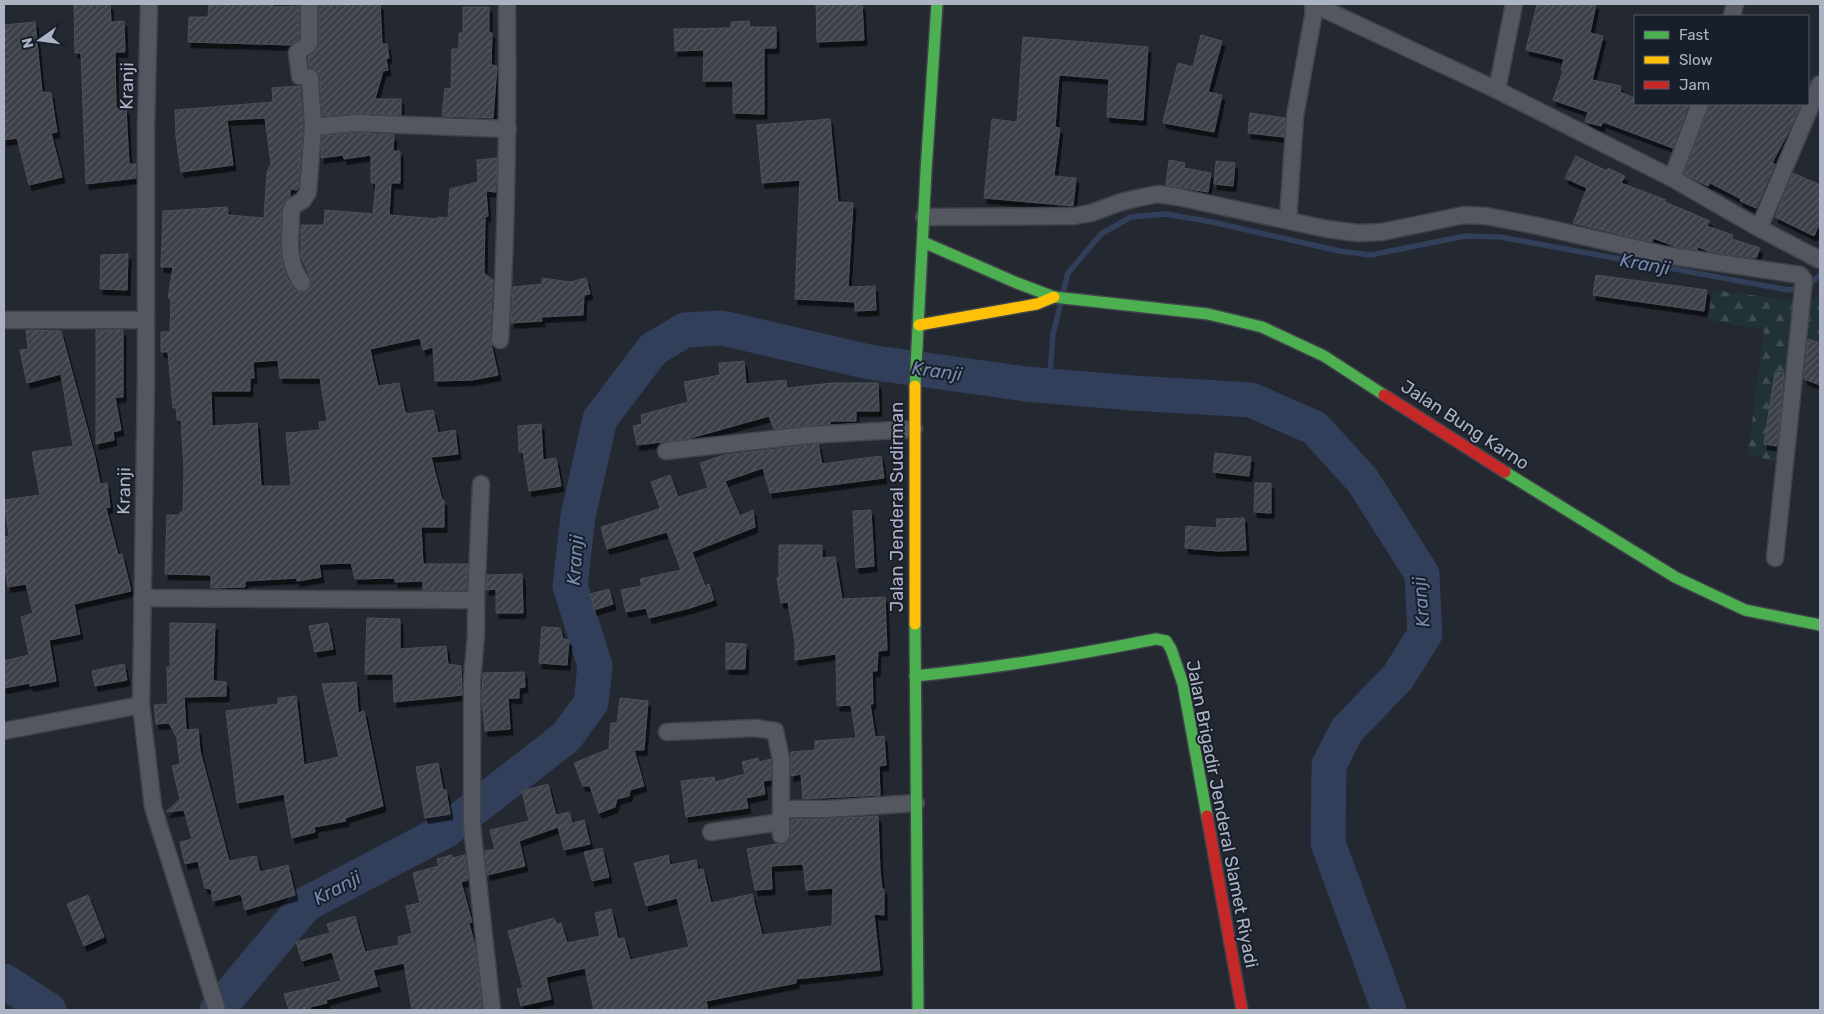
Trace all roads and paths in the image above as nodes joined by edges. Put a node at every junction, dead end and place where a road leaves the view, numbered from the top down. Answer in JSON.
{"nodes":[{"id":1,"x":149,"y":4,"type":"edge"},
{"id":2,"x":309,"y":4,"type":"edge"},
{"id":3,"x":507,"y":4,"type":"edge"},
{"id":4,"x":937,"y":4,"type":"edge"},
{"id":5,"x":1313,"y":4,"type":"edge"},
{"id":6,"x":1514,"y":4,"type":"edge"},
{"id":7,"x":1820,"y":84,"type":"edge"},
{"id":8,"x":1497,"y":90,"type":"junction"},
{"id":9,"x":1700,"y":105,"type":"edge"},
{"id":10,"x":313,"y":127,"type":"junction"},
{"id":11,"x":508,"y":130,"type":"junction"},
{"id":12,"x":1672,"y":178,"type":"junction"},
{"id":13,"x":924,"y":217,"type":"junction"},
{"id":14,"x":1288,"y":220,"type":"junction"},
{"id":15,"x":1758,"y":228,"type":"junction"},
{"id":16,"x":923,"y":242,"type":"junction"},
{"id":17,"x":1820,"y":262,"type":"edge"},
{"id":18,"x":302,"y":283,"type":"dead end"},
{"id":19,"x":1801,"y":283,"type":"junction"},
{"id":20,"x":1054,"y":296,"type":"junction"},
{"id":21,"x":146,"y":317,"type":"junction"},
{"id":22,"x":4,"y":320,"type":"edge"},
{"id":23,"x":919,"y":325,"type":"junction"},
{"id":24,"x":500,"y":340,"type":"dead end"},
{"id":25,"x":914,"y":428,"type":"junction"},
{"id":26,"x":666,"y":450,"type":"dead end"},
{"id":27,"x":481,"y":484,"type":"dead end"},
{"id":28,"x":1774,"y":558,"type":"dead end"},
{"id":29,"x":142,"y":598,"type":"junction"},
{"id":30,"x":476,"y":600,"type":"junction"},
{"id":31,"x":1820,"y":625,"type":"edge"},
{"id":32,"x":915,"y":676,"type":"junction"},
{"id":33,"x":141,"y":705,"type":"junction"},
{"id":34,"x":4,"y":731,"type":"edge"},
{"id":35,"x":667,"y":732,"type":"dead end"},
{"id":36,"x":916,"y":804,"type":"junction"},
{"id":37,"x":781,"y":822,"type":"junction"},
{"id":38,"x":711,"y":832,"type":"dead end"},
{"id":39,"x":217,"y":1010,"type":"edge"},
{"id":40,"x":492,"y":1010,"type":"edge"},
{"id":41,"x":918,"y":1010,"type":"edge"},
{"id":42,"x":1242,"y":1010,"type":"edge"}],
"edges":[{"from":1,"to":21,"type":"street","name":"Kranji"},
{"from":2,"to":10,"type":"street"},
{"from":3,"to":11,"type":"street"},
{"from":4,"to":13,"type":"main road","name":"Jalan Jenderal Sudirman"},
{"from":5,"to":8,"type":"street"},
{"from":5,"to":14,"type":"street"},
{"from":6,"to":8,"type":"street"},
{"from":7,"to":15,"type":"street"},
{"from":8,"to":12,"type":"street"},
{"from":9,"to":12,"type":"street"},
{"from":10,"to":11,"type":"street"},
{"from":10,"to":18,"type":"street"},
{"from":11,"to":24,"type":"street"},
{"from":12,"to":15,"type":"street"},
{"from":13,"to":14,"type":"street"},
{"from":13,"to":16,"type":"main road","name":"Jalan Jenderal Sudirman"},
{"from":14,"to":19,"type":"street"},
{"from":15,"to":17,"type":"street"},
{"from":16,"to":20,"type":"main road","name":"Jalan Bung Karno"},
{"from":16,"to":23,"type":"main road","name":"Jalan Jenderal Sudirman"},
{"from":17,"to":19,"type":"street"},
{"from":19,"to":28,"type":"street"},
{"from":20,"to":23,"type":"main road"},
{"from":20,"to":31,"type":"main road","name":"Jalan Bung Karno"},
{"from":21,"to":22,"type":"street"},
{"from":21,"to":29,"type":"street","name":"Kranji"},
{"from":23,"to":25,"type":"main road","name":"Jalan Jenderal Sudirman"},
{"from":25,"to":26,"type":"street"},
{"from":25,"to":32,"type":"main road","name":"Jalan Jenderal Sudirman"},
{"from":27,"to":30,"type":"street"},
{"from":29,"to":30,"type":"street"},
{"from":29,"to":33,"type":"street","name":"Kranji"},
{"from":30,"to":40,"type":"street"},
{"from":32,"to":36,"type":"main road","name":"Jalan Jenderal Sudirman"},
{"from":32,"to":42,"type":"main road","name":"Jalan Brigadir Jenderal Slamet Riyadi"},
{"from":33,"to":34,"type":"street"},
{"from":33,"to":39,"type":"street","name":"Kranji"},
{"from":35,"to":37,"type":"street"},
{"from":36,"to":37,"type":"street"},
{"from":36,"to":41,"type":"main road","name":"Jalan Jenderal Sudirman"},
{"from":37,"to":38,"type":"street"}]}
